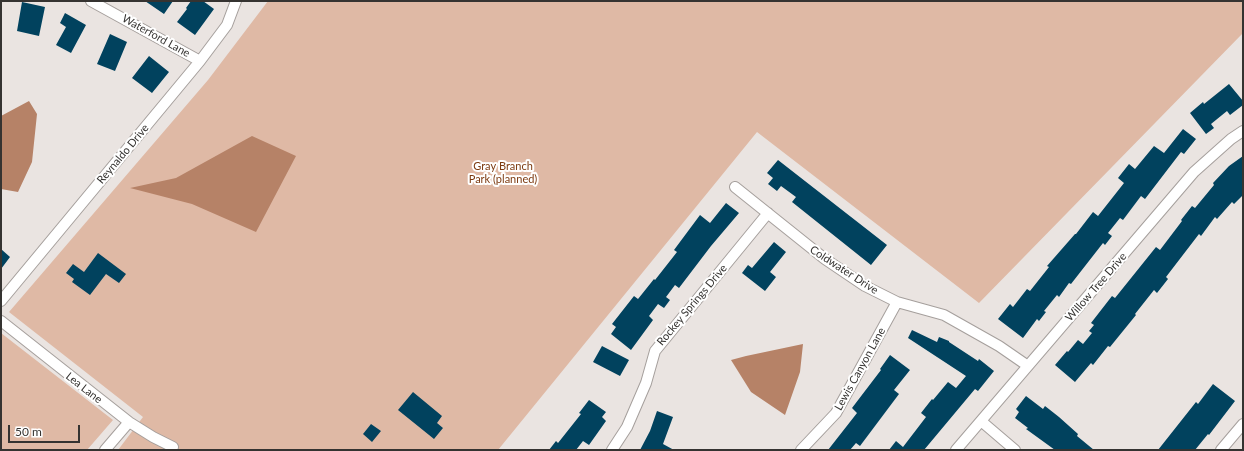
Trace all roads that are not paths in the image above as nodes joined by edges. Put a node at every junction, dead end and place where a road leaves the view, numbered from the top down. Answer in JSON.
{"nodes":[{"id":1,"x":91,"y":1,"type":"edge"},
{"id":2,"x":236,"y":1,"type":"edge"},
{"id":3,"x":200,"y":61,"type":"junction"},
{"id":4,"x":1243,"y":131,"type":"edge"},
{"id":5,"x":736,"y":187,"type":"dead end"},
{"id":6,"x":768,"y":213,"type":"junction"},
{"id":7,"x":1,"y":301,"type":"edge"},
{"id":8,"x":897,"y":302,"type":"junction"},
{"id":9,"x":1,"y":321,"type":"edge"},
{"id":10,"x":1028,"y":366,"type":"junction"},
{"id":11,"x":981,"y":421,"type":"junction"},
{"id":12,"x":129,"y":422,"type":"junction"},
{"id":13,"x":1243,"y":424,"type":"edge"},
{"id":14,"x":173,"y":446,"type":"dead end"},
{"id":15,"x":105,"y":450,"type":"edge"},
{"id":16,"x":612,"y":450,"type":"edge"},
{"id":17,"x":801,"y":450,"type":"edge"},
{"id":18,"x":956,"y":450,"type":"edge"},
{"id":19,"x":1015,"y":450,"type":"edge"},
{"id":20,"x":1221,"y":450,"type":"edge"}],
"edges":[{"from":1,"to":3,"type":"street","name":"Waterford Lane"},
{"from":2,"to":3,"type":"street","name":"Reynaldo Drive"},
{"from":3,"to":7,"type":"street","name":"Reynaldo Drive"},
{"from":4,"to":10,"type":"street","name":"Willow Tree Drive"},
{"from":5,"to":6,"type":"street","name":"Coldwater Drive"},
{"from":6,"to":8,"type":"street","name":"Coldwater Drive"},
{"from":6,"to":16,"type":"street","name":"Rockey Springs Drive"},
{"from":8,"to":10,"type":"street","name":"Coldwater Drive"},
{"from":8,"to":17,"type":"street","name":"Lewis Canyon Lane"},
{"from":9,"to":12,"type":"street","name":"Lea Lane"},
{"from":10,"to":11,"type":"street","name":"Willow Tree Drive"},
{"from":11,"to":18,"type":"street","name":"Willow Tree Drive"},
{"from":11,"to":19,"type":"street"},
{"from":12,"to":14,"type":"street","name":"Lea Lane"},
{"from":12,"to":15,"type":"street"},
{"from":13,"to":20,"type":"street"}]}
